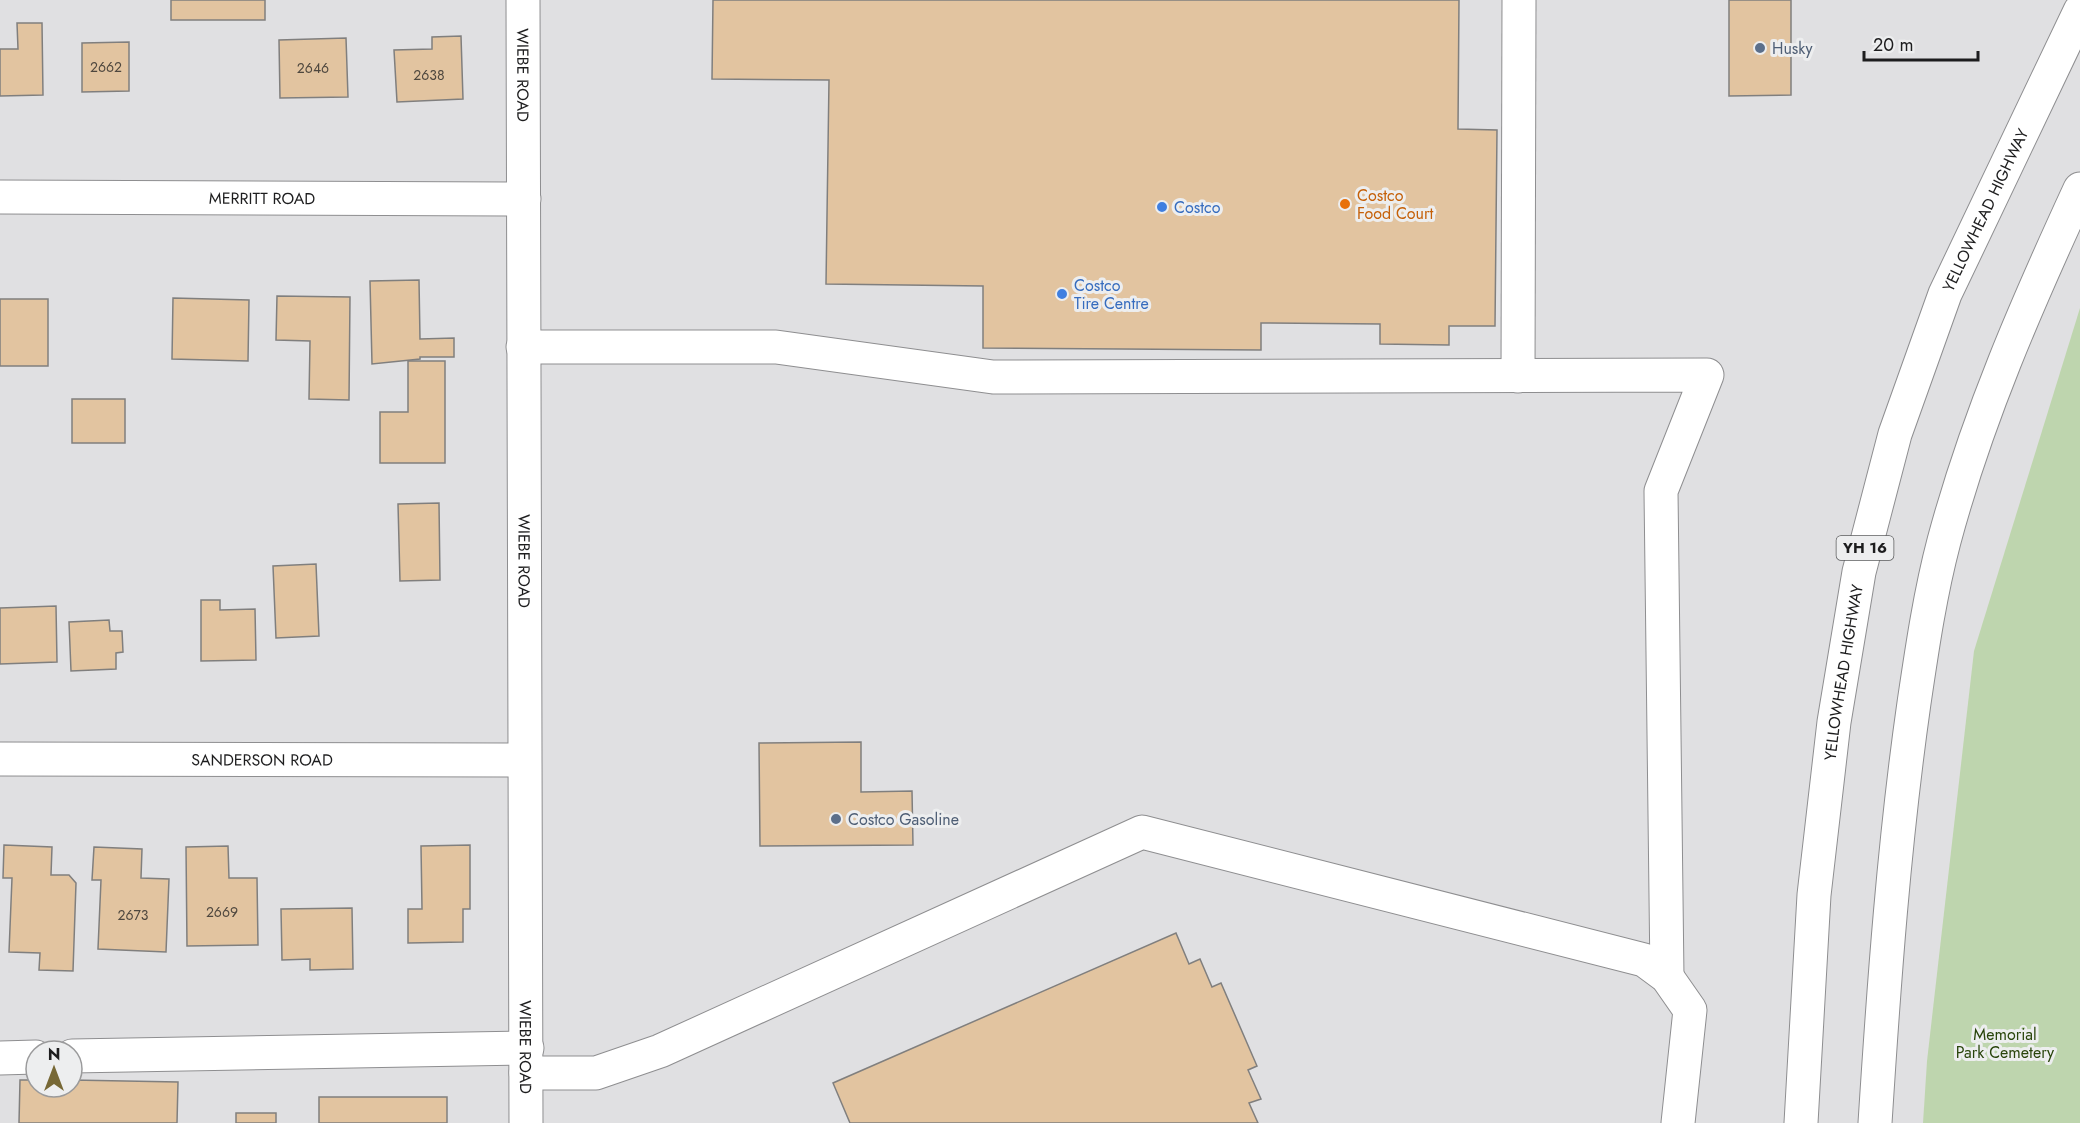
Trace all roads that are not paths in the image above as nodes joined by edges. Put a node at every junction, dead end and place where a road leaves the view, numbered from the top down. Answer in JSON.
{"nodes":[{"id":1,"x":523,"y":0,"type":"edge"},
{"id":2,"x":1519,"y":0,"type":"edge"},
{"id":3,"x":2080,"y":11,"type":"edge"},
{"id":4,"x":2080,"y":189,"type":"edge"},
{"id":5,"x":0,"y":197,"type":"edge"},
{"id":6,"x":524,"y":200,"type":"junction"},
{"id":7,"x":523,"y":347,"type":"junction"},
{"id":8,"x":1518,"y":376,"type":"junction"},
{"id":9,"x":0,"y":759,"type":"edge"},
{"id":10,"x":524,"y":760,"type":"junction"},
{"id":11,"x":1667,"y":977,"type":"junction"},
{"id":12,"x":84,"y":1056,"type":"edge"},
{"id":13,"x":24,"y":1057,"type":"edge"},
{"id":14,"x":0,"y":1058,"type":"edge"},
{"id":15,"x":527,"y":1061,"type":"junction"},
{"id":16,"x":526,"y":1123,"type":"edge"},
{"id":17,"x":1678,"y":1123,"type":"edge"},
{"id":18,"x":1801,"y":1123,"type":"edge"},
{"id":19,"x":1875,"y":1123,"type":"edge"}],
"edges":[{"from":1,"to":6,"type":"main road","name":"WIEBE ROAD"},
{"from":2,"to":8,"type":"main road"},
{"from":3,"to":18,"type":"main road","name":"YELLOWHEAD HIGHWAY","number":"YH 16"},
{"from":4,"to":19,"type":"main road"},
{"from":5,"to":6,"type":"main road","name":"MERRITT ROAD"},
{"from":6,"to":7,"type":"main road","name":"WIEBE ROAD"},
{"from":7,"to":8,"type":"main road"},
{"from":7,"to":10,"type":"main road","name":"WIEBE ROAD"},
{"from":8,"to":11,"type":"main road"},
{"from":9,"to":10,"type":"main road","name":"SANDERSON ROAD"},
{"from":10,"to":15,"type":"main road","name":"WIEBE ROAD"},
{"from":11,"to":15,"type":"main road"},
{"from":11,"to":17,"type":"main road"},
{"from":12,"to":15,"type":"main road"},
{"from":13,"to":14,"type":"main road"},
{"from":15,"to":16,"type":"main road","name":"WIEBE ROAD"}]}
